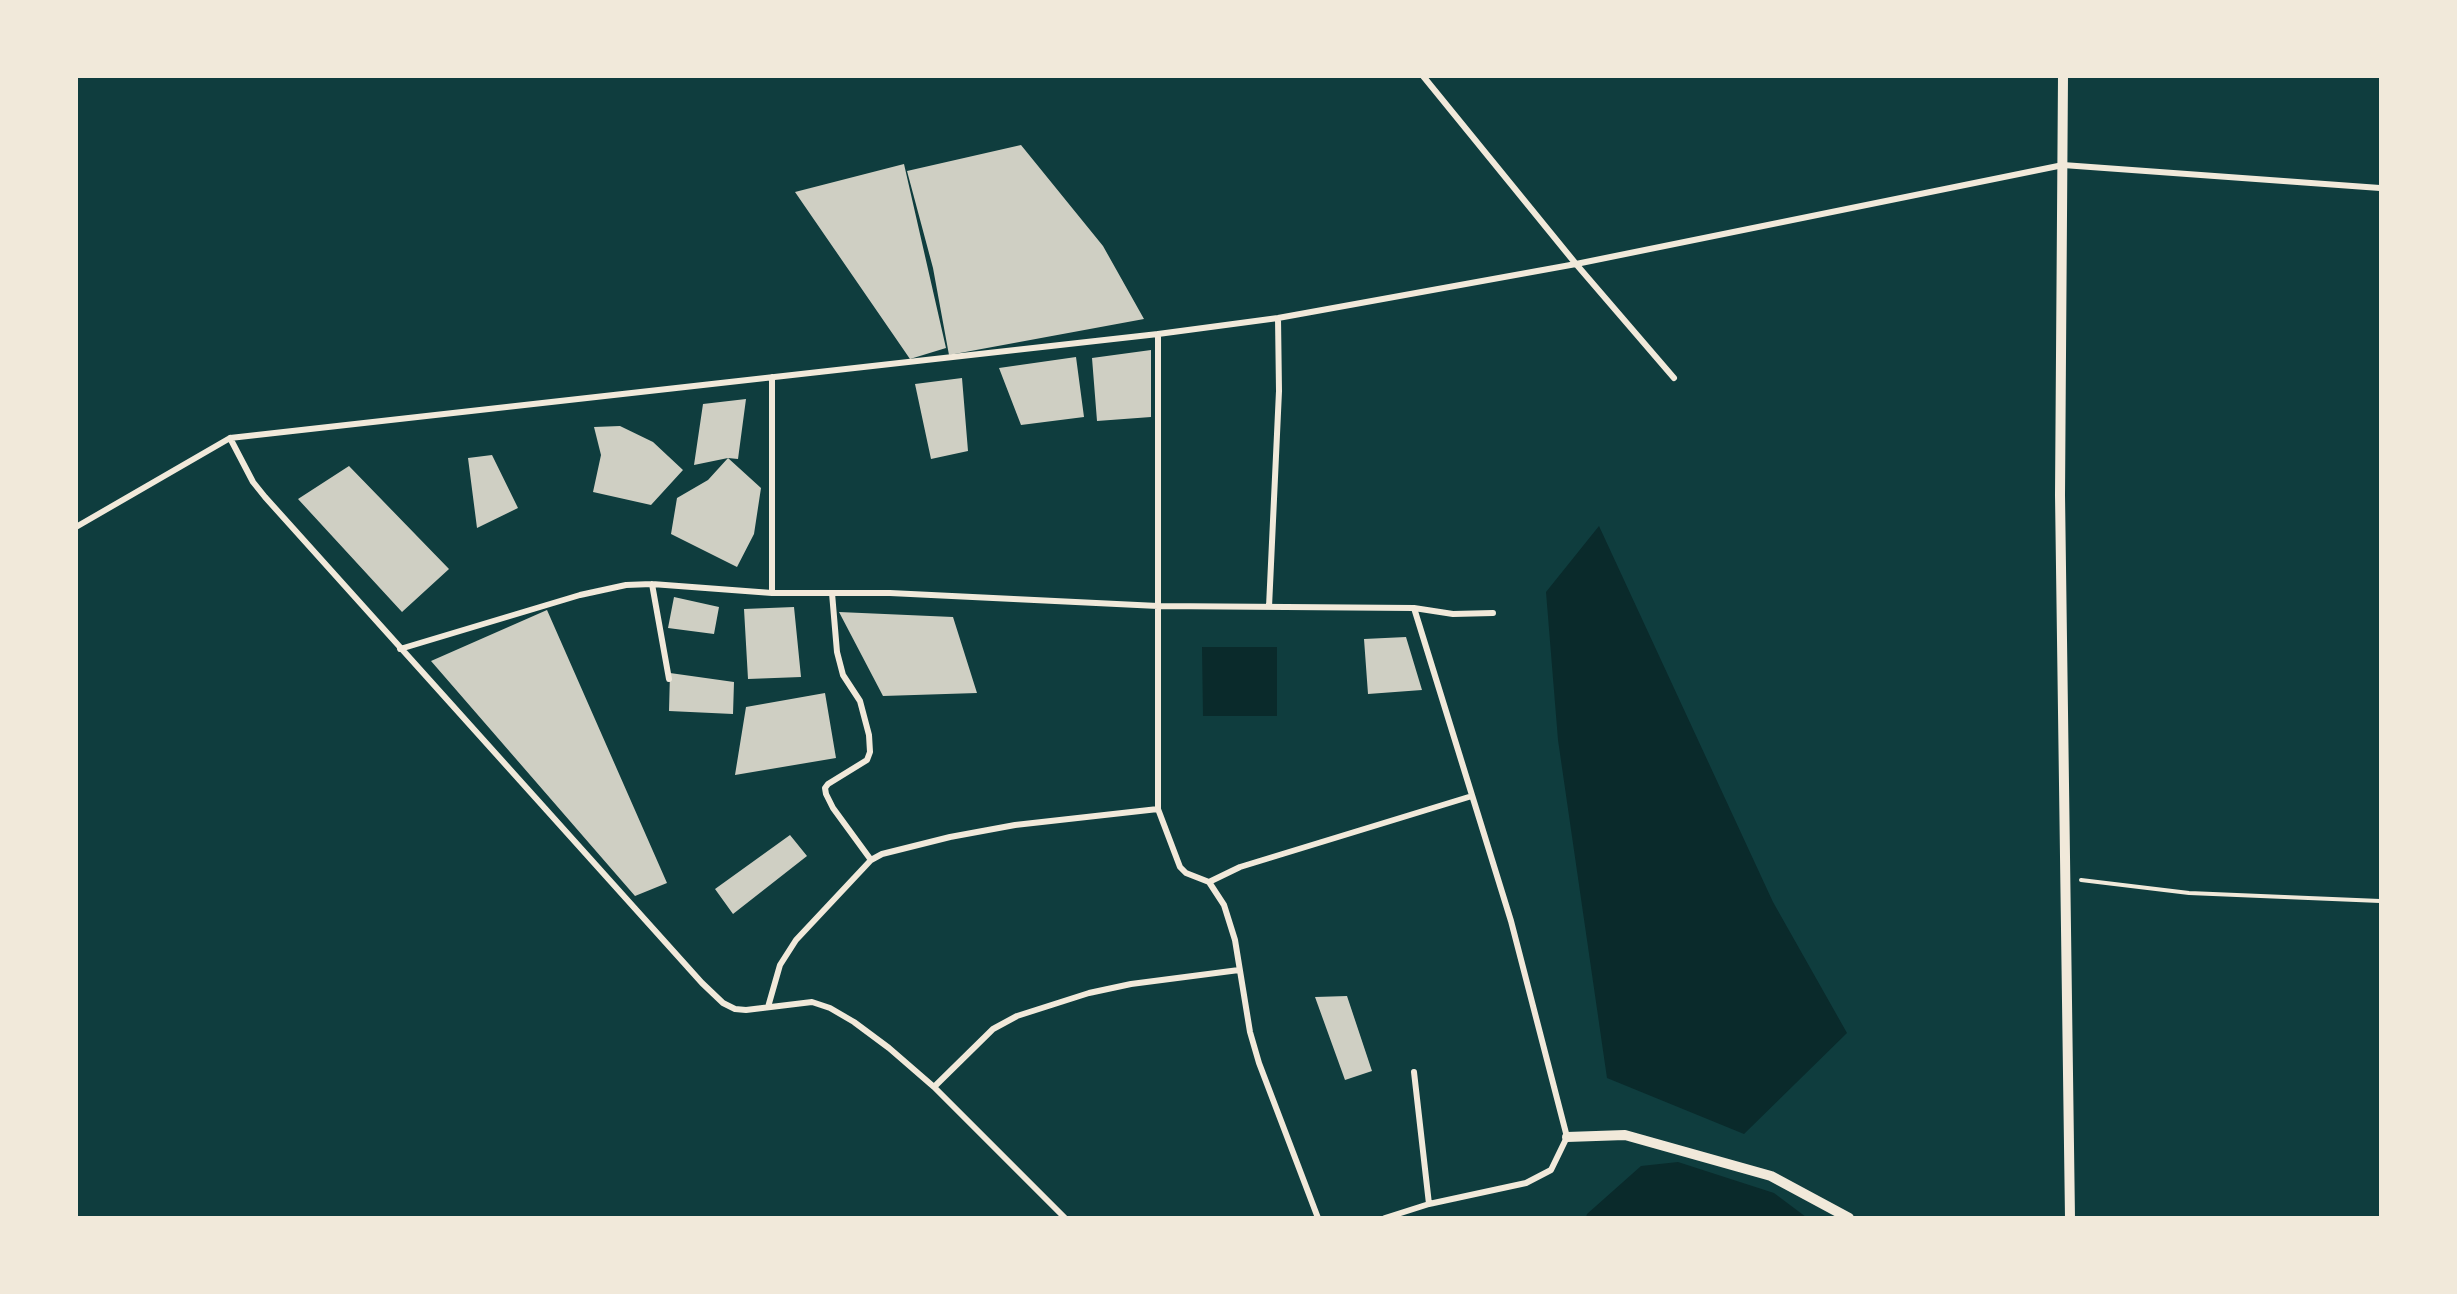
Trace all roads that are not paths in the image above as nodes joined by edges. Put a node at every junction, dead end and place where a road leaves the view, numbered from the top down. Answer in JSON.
{"nodes":[{"id":1,"x":1423,"y":76,"type":"edge"},
{"id":2,"x":2063,"y":76,"type":"edge"},
{"id":3,"x":2063,"y":165,"type":"junction"},
{"id":4,"x":2380,"y":188,"type":"edge"},
{"id":5,"x":1576,"y":264,"type":"junction"},
{"id":6,"x":1278,"y":318,"type":"junction"},
{"id":7,"x":1158,"y":334,"type":"junction"},
{"id":8,"x":772,"y":377,"type":"junction"},
{"id":9,"x":1674,"y":378,"type":"dead end"},
{"id":10,"x":230,"y":438,"type":"junction"},
{"id":11,"x":76,"y":527,"type":"edge"},
{"id":12,"x":652,"y":584,"type":"junction"},
{"id":13,"x":772,"y":593,"type":"junction"},
{"id":14,"x":832,"y":593,"type":"junction"},
{"id":15,"x":1158,"y":606,"type":"junction"},
{"id":16,"x":1269,"y":607,"type":"junction"},
{"id":17,"x":1414,"y":608,"type":"junction"},
{"id":18,"x":1494,"y":614,"type":"dead end"},
{"id":19,"x":400,"y":649,"type":"junction"},
{"id":20,"x":669,"y":679,"type":"dead end"},
{"id":21,"x":1472,"y":796,"type":"junction"},
{"id":22,"x":1158,"y":808,"type":"junction"},
{"id":23,"x":871,"y":860,"type":"junction"},
{"id":24,"x":1209,"y":882,"type":"junction"},
{"id":25,"x":1239,"y":970,"type":"junction"},
{"id":26,"x":768,"y":1007,"type":"junction"},
{"id":27,"x":1414,"y":1072,"type":"dead end"},
{"id":28,"x":934,"y":1087,"type":"junction"},
{"id":29,"x":1567,"y":1137,"type":"junction"},
{"id":30,"x":1429,"y":1204,"type":"junction"},
{"id":31,"x":1065,"y":1218,"type":"edge"},
{"id":32,"x":1318,"y":1218,"type":"edge"},
{"id":33,"x":1385,"y":1218,"type":"edge"},
{"id":34,"x":1849,"y":1218,"type":"edge"},
{"id":35,"x":2070,"y":1218,"type":"edge"}],
"edges":[{"from":1,"to":5,"type":"street"},
{"from":2,"to":3,"type":"street"},
{"from":3,"to":4,"type":"street"},
{"from":3,"to":5,"type":"street"},
{"from":3,"to":35,"type":"street"},
{"from":5,"to":6,"type":"street"},
{"from":5,"to":9,"type":"street"},
{"from":6,"to":7,"type":"street"},
{"from":6,"to":16,"type":"street"},
{"from":7,"to":8,"type":"street"},
{"from":7,"to":15,"type":"street"},
{"from":8,"to":10,"type":"street"},
{"from":8,"to":13,"type":"street"},
{"from":10,"to":11,"type":"street"},
{"from":10,"to":19,"type":"street"},
{"from":12,"to":13,"type":"street"},
{"from":12,"to":19,"type":"street"},
{"from":12,"to":20,"type":"street"},
{"from":13,"to":14,"type":"street"},
{"from":14,"to":15,"type":"street"},
{"from":14,"to":23,"type":"street"},
{"from":15,"to":16,"type":"street"},
{"from":15,"to":22,"type":"street"},
{"from":16,"to":17,"type":"street"},
{"from":17,"to":18,"type":"street"},
{"from":17,"to":21,"type":"street"},
{"from":19,"to":26,"type":"street"},
{"from":21,"to":24,"type":"street"},
{"from":21,"to":29,"type":"street"},
{"from":22,"to":23,"type":"street"},
{"from":22,"to":24,"type":"street"},
{"from":23,"to":26,"type":"street"},
{"from":24,"to":25,"type":"street"},
{"from":25,"to":28,"type":"street"},
{"from":25,"to":32,"type":"street"},
{"from":26,"to":28,"type":"street"},
{"from":27,"to":30,"type":"street"},
{"from":28,"to":31,"type":"street"},
{"from":29,"to":30,"type":"street"},
{"from":29,"to":34,"type":"street"},
{"from":30,"to":33,"type":"street"}]}
